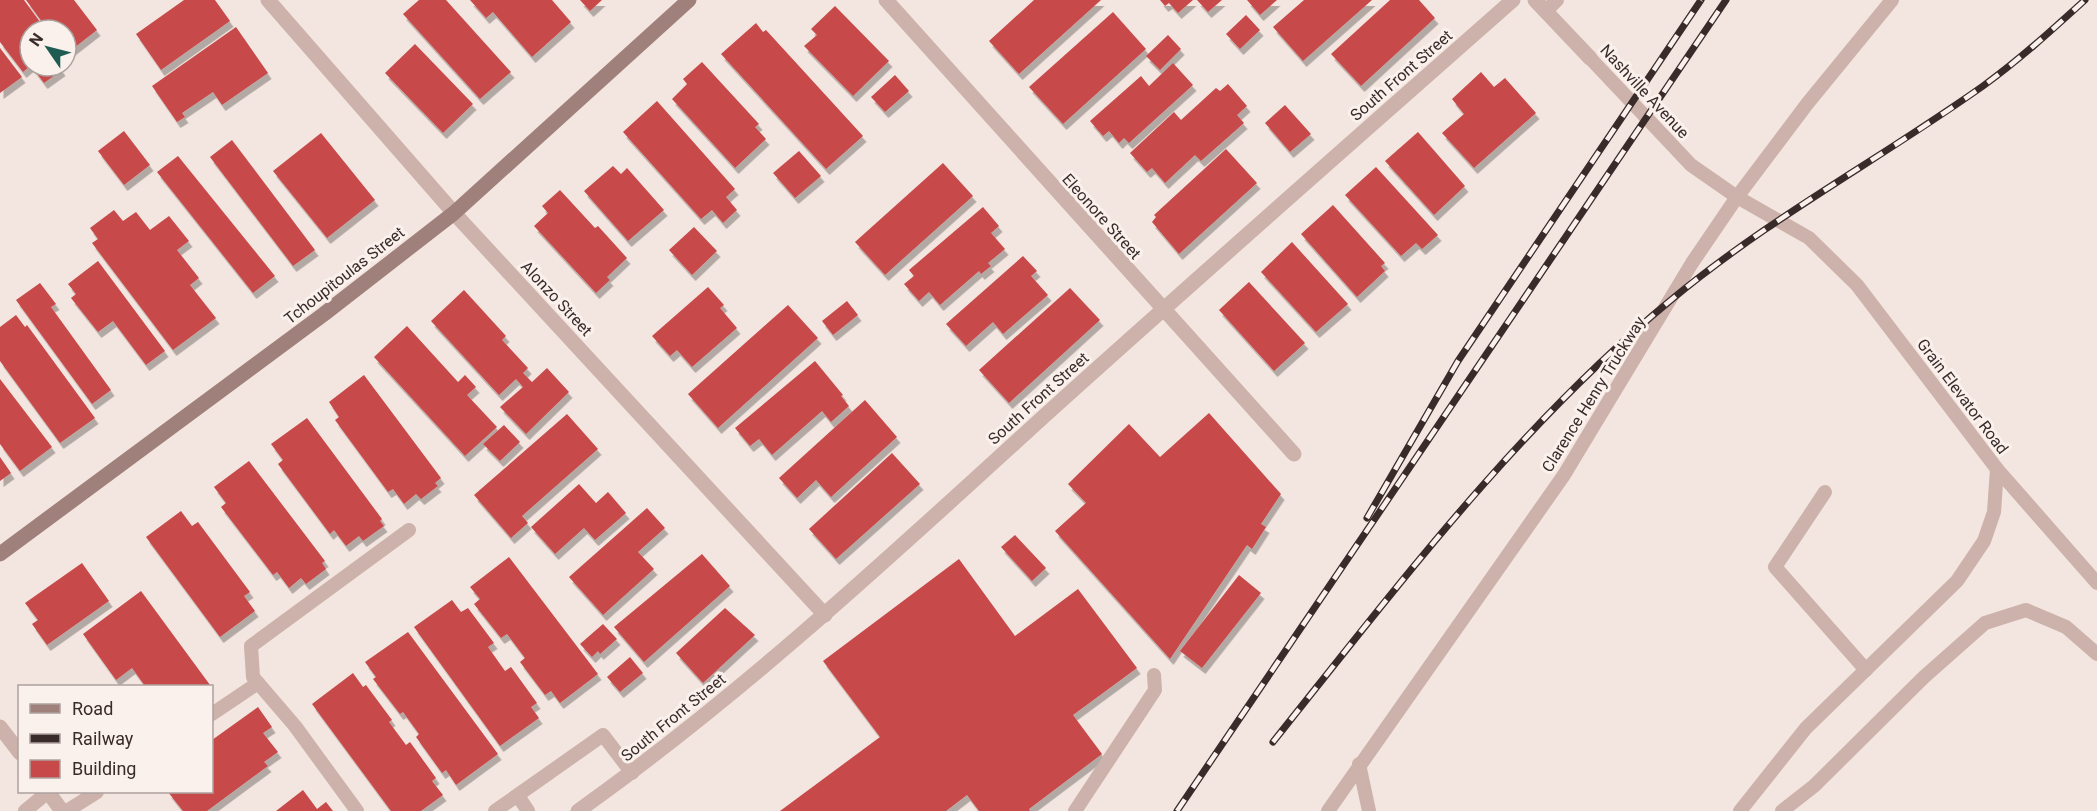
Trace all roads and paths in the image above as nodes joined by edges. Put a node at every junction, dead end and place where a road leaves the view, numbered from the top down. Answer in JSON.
{"nodes":[{"id":1,"x":268,"y":0,"type":"edge"},
{"id":2,"x":689,"y":0,"type":"edge"},
{"id":3,"x":886,"y":0,"type":"edge"},
{"id":4,"x":1513,"y":0,"type":"edge"},
{"id":5,"x":1557,"y":0,"type":"edge"},
{"id":6,"x":1892,"y":0,"type":"edge"},
{"id":7,"x":1540,"y":5,"type":"edge"},
{"id":8,"x":1590,"y":58,"type":"joint"},
{"id":9,"x":1737,"y":197,"type":"junction"},
{"id":10,"x":454,"y":213,"type":"junction"},
{"id":11,"x":1162,"y":310,"type":"junction"},
{"id":12,"x":1294,"y":454,"type":"dead end"},
{"id":13,"x":1997,"y":469,"type":"junction"},
{"id":14,"x":1825,"y":492,"type":"dead end"},
{"id":15,"x":409,"y":531,"type":"dead end"},
{"id":16,"x":0,"y":554,"type":"edge"},
{"id":17,"x":2097,"y":583,"type":"edge"},
{"id":18,"x":825,"y":615,"type":"junction"},
{"id":19,"x":2097,"y":654,"type":"edge"},
{"id":20,"x":1866,"y":670,"type":"junction"},
{"id":21,"x":1154,"y":675,"type":"dead end"},
{"id":22,"x":258,"y":683,"type":"junction"},
{"id":23,"x":213,"y":713,"type":"edge"},
{"id":24,"x":0,"y":727,"type":"edge"},
{"id":25,"x":18,"y":750,"type":"edge"},
{"id":26,"x":1359,"y":764,"type":"junction"},
{"id":27,"x":632,"y":773,"type":"junction"},
{"id":28,"x":47,"y":793,"type":"edge"},
{"id":29,"x":49,"y":793,"type":"edge"},
{"id":30,"x":95,"y":793,"type":"edge"},
{"id":31,"x":518,"y":796,"type":"junction"},
{"id":32,"x":25,"y":811,"type":"edge"},
{"id":33,"x":62,"y":811,"type":"edge"},
{"id":34,"x":68,"y":811,"type":"edge"},
{"id":35,"x":357,"y":811,"type":"edge"},
{"id":36,"x":495,"y":811,"type":"edge"},
{"id":37,"x":528,"y":811,"type":"edge"},
{"id":38,"x":578,"y":811,"type":"edge"},
{"id":39,"x":1075,"y":811,"type":"edge"},
{"id":40,"x":1328,"y":811,"type":"edge"},
{"id":41,"x":1369,"y":811,"type":"edge"},
{"id":42,"x":1740,"y":811,"type":"edge"},
{"id":43,"x":1782,"y":811,"type":"edge"}],
"edges":[{"from":1,"to":10,"type":"street","name":"Alonzo Street"},
{"from":2,"to":10,"type":"street","name":"Tchoupitoulas Street"},
{"from":3,"to":11,"type":"street","name":"Eleonore Street"},
{"from":4,"to":11,"type":"street","name":"South Front Street"},
{"from":5,"to":7,"type":"lane"},
{"from":6,"to":9,"type":"lane","name":"Clarence Henry Truckway"},
{"from":7,"to":8,"type":"street","name":"Nashville Avenue"},
{"from":8,"to":9,"type":"lane","name":"Nashville Avenue"},
{"from":9,"to":13,"type":"lane","name":"Grain Elevator Road"},
{"from":9,"to":26,"type":"lane","name":"Clarence Henry Truckway"},
{"from":10,"to":16,"type":"street","name":"Tchoupitoulas Street"},
{"from":10,"to":18,"type":"street","name":"Alonzo Street"},
{"from":11,"to":12,"type":"street","name":"Eleonore Street"},
{"from":11,"to":18,"type":"street","name":"South Front Street"},
{"from":13,"to":17,"type":"lane"},
{"from":13,"to":20,"type":"lane","name":"Grain Elevator Road"},
{"from":14,"to":20,"type":"lane"},
{"from":15,"to":22,"type":"lane"},
{"from":18,"to":27,"type":"street","name":"South Front Street"},
{"from":19,"to":43,"type":"lane"},
{"from":20,"to":42,"type":"lane","name":"Grain Elevator Road"},
{"from":21,"to":39,"type":"lane"},
{"from":22,"to":23,"type":"lane"},
{"from":22,"to":35,"type":"lane"},
{"from":24,"to":25,"type":"street"},
{"from":26,"to":40,"type":"lane","name":"Clarence Henry Truckway"},
{"from":26,"to":41,"type":"lane"},
{"from":27,"to":31,"type":"lane"},
{"from":27,"to":38,"type":"street","name":"South Front Street"},
{"from":28,"to":32,"type":"lane"},
{"from":29,"to":33,"type":"street"},
{"from":30,"to":34,"type":"lane"},
{"from":31,"to":36,"type":"lane"},
{"from":31,"to":37,"type":"lane"}]}
